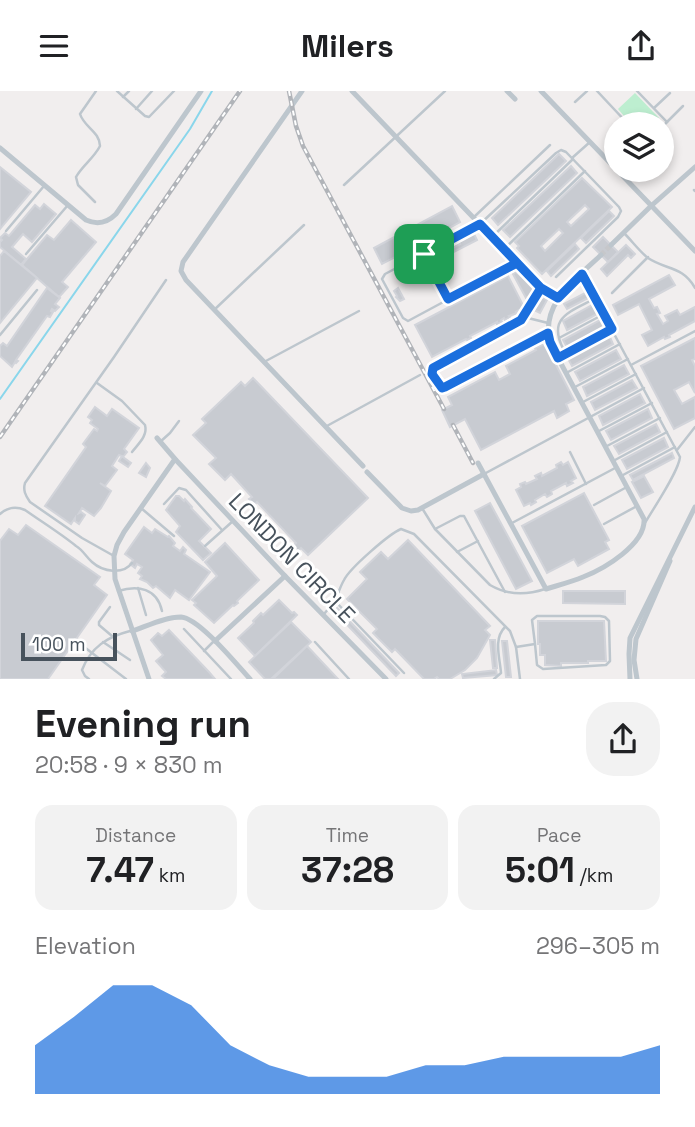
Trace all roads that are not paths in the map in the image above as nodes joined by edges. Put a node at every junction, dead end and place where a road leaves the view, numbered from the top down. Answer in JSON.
{"nodes":[{"id":1,"x":96,"y":91,"type":"edge"},
{"id":2,"x":117,"y":91,"type":"edge"},
{"id":3,"x":129,"y":91,"type":"edge"},
{"id":4,"x":152,"y":91,"type":"edge"},
{"id":5,"x":174,"y":91,"type":"edge"},
{"id":6,"x":201,"y":91,"type":"edge"},
{"id":7,"x":302,"y":91,"type":"edge"},
{"id":8,"x":352,"y":91,"type":"edge"},
{"id":9,"x":445,"y":91,"type":"edge"},
{"id":10,"x":508,"y":91,"type":"edge"},
{"id":11,"x":541,"y":91,"type":"edge"},
{"id":12,"x":587,"y":91,"type":"edge"},
{"id":13,"x":597,"y":91,"type":"edge"},
{"id":14,"x":637,"y":91,"type":"edge"},
{"id":15,"x":670,"y":93,"type":"dead end"},
{"id":16,"x":124,"y":97,"type":"junction"},
{"id":17,"x":515,"y":99,"type":"dead end"},
{"id":18,"x":575,"y":102,"type":"dead end"},
{"id":19,"x":683,"y":106,"type":"dead end"},
{"id":20,"x":654,"y":108,"type":"junction"},
{"id":21,"x":136,"y":109,"type":"junction"},
{"id":22,"x":617,"y":112,"type":"edge"},
{"id":23,"x":658,"y":112,"type":"edge"},
{"id":24,"x":674,"y":115,"type":"edge"},
{"id":25,"x":396,"y":136,"type":"junction"},
{"id":26,"x":590,"y":142,"type":"junction"},
{"id":27,"x":550,"y":145,"type":"dead end"},
{"id":28,"x":0,"y":148,"type":"edge"},
{"id":29,"x":604,"y":157,"type":"edge"},
{"id":30,"x":573,"y":159,"type":"junction"},
{"id":31,"x":695,"y":167,"type":"edge"},
{"id":32,"x":585,"y":171,"type":"junction"},
{"id":33,"x":628,"y":182,"type":"edge"},
{"id":34,"x":44,"y":185,"type":"junction"},
{"id":35,"x":344,"y":185,"type":"dead end"},
{"id":36,"x":95,"y":202,"type":"dead end"},
{"id":37,"x":68,"y":205,"type":"junction"},
{"id":38,"x":651,"y":206,"type":"junction"},
{"id":39,"x":474,"y":217,"type":"junction"},
{"id":40,"x":480,"y":224,"type":"junction"},
{"id":41,"x":304,"y":225,"type":"dead end"},
{"id":42,"x":6,"y":231,"type":"dead end"},
{"id":43,"x":624,"y":233,"type":"junction"},
{"id":44,"x":492,"y":237,"type":"junction"},
{"id":45,"x":611,"y":245,"type":"tunnel mouth"},
{"id":46,"x":504,"y":249,"type":"junction"},
{"id":47,"x":695,"y":251,"type":"edge"},
{"id":48,"x":26,"y":254,"type":"dead end"},
{"id":49,"x":424,"y":254,"type":"junction"},
{"id":50,"x":601,"y":255,"type":"tunnel mouth"},
{"id":51,"x":648,"y":257,"type":"junction"},
{"id":52,"x":517,"y":263,"type":"junction"},
{"id":53,"x":582,"y":274,"type":"junction"},
{"id":54,"x":555,"y":277,"type":"dead end"},
{"id":55,"x":166,"y":280,"type":"dead end"},
{"id":56,"x":541,"y":288,"type":"junction"},
{"id":57,"x":695,"y":288,"type":"edge"},
{"id":58,"x":37,"y":291,"type":"dead end"},
{"id":59,"x":612,"y":293,"type":"dead end"},
{"id":60,"x":558,"y":298,"type":"junction"},
{"id":61,"x":596,"y":298,"type":"junction"},
{"id":62,"x":448,"y":299,"type":"junction"},
{"id":63,"x":214,"y":310,"type":"junction"},
{"id":64,"x":359,"y":311,"type":"dead end"},
{"id":65,"x":604,"y":314,"type":"junction"},
{"id":66,"x":524,"y":317,"type":"junction"},
{"id":67,"x":548,"y":323,"type":"junction"},
{"id":68,"x":612,"y":329,"type":"junction"},
{"id":69,"x":695,"y":331,"type":"edge"},
{"id":70,"x":548,"y":333,"type":"junction"},
{"id":71,"x":0,"y":335,"type":"edge"},
{"id":72,"x":559,"y":338,"type":"junction"},
{"id":73,"x":620,"y":344,"type":"junction"},
{"id":74,"x":566,"y":354,"type":"junction"},
{"id":75,"x":558,"y":358,"type":"junction"},
{"id":76,"x":628,"y":359,"type":"junction"},
{"id":77,"x":264,"y":362,"type":"junction"},
{"id":78,"x":631,"y":365,"type":"junction"},
{"id":79,"x":566,"y":373,"type":"junction"},
{"id":80,"x":636,"y":374,"type":"junction"},
{"id":81,"x":420,"y":375,"type":"dead end"},
{"id":82,"x":97,"y":383,"type":"junction"},
{"id":83,"x":574,"y":388,"type":"junction"},
{"id":84,"x":644,"y":389,"type":"junction"},
{"id":85,"x":582,"y":403,"type":"junction"},
{"id":86,"x":652,"y":403,"type":"junction"},
{"id":87,"x":590,"y":417,"type":"junction"},
{"id":88,"x":660,"y":418,"type":"junction"},
{"id":89,"x":178,"y":421,"type":"dead end"},
{"id":90,"x":325,"y":427,"type":"junction"},
{"id":91,"x":695,"y":427,"type":"edge"},
{"id":92,"x":598,"y":432,"type":"junction"},
{"id":93,"x":667,"y":432,"type":"junction"},
{"id":94,"x":159,"y":440,"type":"joint"},
{"id":95,"x":606,"y":447,"type":"junction"},
{"id":96,"x":676,"y":449,"type":"junction"},
{"id":97,"x":132,"y":452,"type":"dead end"},
{"id":98,"x":570,"y":452,"type":"dead end"},
{"id":99,"x":175,"y":460,"type":"junction"},
{"id":100,"x":478,"y":463,"type":"dead end"},
{"id":101,"x":615,"y":464,"type":"junction"},
{"id":102,"x":362,"y":466,"type":"dead end"},
{"id":103,"x":368,"y":472,"type":"dead end"},
{"id":104,"x":484,"y":474,"type":"junction"},
{"id":105,"x":621,"y":476,"type":"junction"},
{"id":106,"x":586,"y":484,"type":"junction"},
{"id":107,"x":627,"y":487,"type":"junction"},
{"id":108,"x":164,"y":504,"type":"dead end"},
{"id":109,"x":594,"y":505,"type":"dead end"},
{"id":110,"x":637,"y":506,"type":"junction"},
{"id":111,"x":695,"y":507,"type":"edge"},
{"id":112,"x":141,"y":508,"type":"junction"},
{"id":113,"x":422,"y":508,"type":"junction"},
{"id":114,"x":0,"y":514,"type":"edge"},
{"id":115,"x":233,"y":521,"type":"junction"},
{"id":116,"x":511,"y":524,"type":"junction"},
{"id":117,"x":604,"y":524,"type":"dead end"},
{"id":118,"x":645,"y":524,"type":"junction"},
{"id":119,"x":435,"y":529,"type":"junction"},
{"id":120,"x":222,"y":530,"type":"junction"},
{"id":121,"x":174,"y":536,"type":"dead end"},
{"id":122,"x":478,"y":541,"type":"junction"},
{"id":123,"x":205,"y":546,"type":"dead end"},
{"id":124,"x":457,"y":552,"type":"junction"},
{"id":125,"x":114,"y":556,"type":"junction"},
{"id":126,"x":132,"y":563,"type":"dead end"},
{"id":127,"x":114,"y":571,"type":"junction"},
{"id":128,"x":285,"y":576,"type":"junction"},
{"id":129,"x":138,"y":587,"type":"junction"},
{"id":130,"x":546,"y":589,"type":"junction"},
{"id":131,"x":118,"y":591,"type":"junction"},
{"id":132,"x":505,"y":592,"type":"junction"},
{"id":133,"x":335,"y":601,"type":"junction"},
{"id":134,"x":110,"y":607,"type":"dead end"},
{"id":135,"x":162,"y":611,"type":"dead end"},
{"id":136,"x":146,"y":615,"type":"dead end"},
{"id":137,"x":323,"y":615,"type":"junction"},
{"id":138,"x":505,"y":627,"type":"junction"},
{"id":139,"x":184,"y":629,"type":"dead end"},
{"id":140,"x":132,"y":631,"type":"junction"},
{"id":141,"x":112,"y":636,"type":"junction"},
{"id":142,"x":215,"y":641,"type":"junction"},
{"id":143,"x":103,"y":642,"type":"junction"},
{"id":144,"x":315,"y":642,"type":"dead end"},
{"id":145,"x":79,"y":643,"type":"dead end"},
{"id":146,"x":535,"y":644,"type":"junction"},
{"id":147,"x":516,"y":647,"type":"junction"},
{"id":148,"x":205,"y":651,"type":"junction"},
{"id":149,"x":92,"y":652,"type":"junction"},
{"id":150,"x":130,"y":660,"type":"dead end"},
{"id":151,"x":404,"y":673,"type":"dead end"},
{"id":152,"x":89,"y":679,"type":"edge"},
{"id":153,"x":126,"y":679,"type":"edge"},
{"id":154,"x":149,"y":679,"type":"edge"},
{"id":155,"x":231,"y":679,"type":"edge"},
{"id":156,"x":250,"y":679,"type":"edge"},
{"id":157,"x":349,"y":679,"type":"edge"},
{"id":158,"x":386,"y":679,"type":"edge"},
{"id":159,"x":494,"y":679,"type":"edge"},
{"id":160,"x":520,"y":679,"type":"edge"},
{"id":161,"x":622,"y":679,"type":"edge"},
{"id":162,"x":633,"y":679,"type":"edge"}],
"edges":[{"from":1,"to":36,"type":"lane"},
{"from":2,"to":16,"type":"lane"},
{"from":3,"to":16,"type":"lane"},
{"from":4,"to":21,"type":"lane"},
{"from":5,"to":21,"type":"lane"},
{"from":6,"to":37,"type":"street"},
{"from":7,"to":63,"type":"street"},
{"from":8,"to":25,"type":"street"},
{"from":9,"to":25,"type":"lane"},
{"from":10,"to":17,"type":"street"},
{"from":11,"to":26,"type":"street"},
{"from":12,"to":18,"type":"lane"},
{"from":13,"to":22,"type":"lane"},
{"from":14,"to":20,"type":"lane"},
{"from":15,"to":20,"type":"lane"},
{"from":16,"to":21,"type":"lane"},
{"from":19,"to":24,"type":"lane"},
{"from":20,"to":23,"type":"lane"},
{"from":25,"to":35,"type":"lane"},
{"from":25,"to":39,"type":"street"},
{"from":26,"to":29,"type":"street"},
{"from":26,"to":30,"type":"lane"},
{"from":27,"to":39,"type":"lane"},
{"from":28,"to":34,"type":"street"},
{"from":30,"to":32,"type":"lane"},
{"from":30,"to":40,"type":"lane"},
{"from":30,"to":44,"type":"lane"},
{"from":31,"to":38,"type":"street"},
{"from":32,"to":46,"type":"lane"},
{"from":32,"to":54,"type":"lane"},
{"from":33,"to":38,"type":"street"},
{"from":34,"to":37,"type":"street"},
{"from":34,"to":42,"type":"lane"},
{"from":37,"to":48,"type":"lane"},
{"from":38,"to":43,"type":"street"},
{"from":38,"to":47,"type":"street"},
{"from":39,"to":40,"type":"street"},
{"from":40,"to":44,"type":"street"},
{"from":40,"to":49,"type":"lane"},
{"from":41,"to":63,"type":"lane"},
{"from":43,"to":45,"type":"street"},
{"from":43,"to":51,"type":"lane"},
{"from":44,"to":46,"type":"street"},
{"from":46,"to":52,"type":"street"},
{"from":49,"to":62,"type":"lane"},
{"from":49,"to":62,"type":"lane"},
{"from":50,"to":53,"type":"street"},
{"from":51,"to":57,"type":"lane"},
{"from":51,"to":59,"type":"lane"},
{"from":52,"to":56,"type":"street"},
{"from":52,"to":62,"type":"lane"},
{"from":53,"to":60,"type":"street"},
{"from":53,"to":61,"type":"lane"},
{"from":55,"to":82,"type":"lane"},
{"from":56,"to":60,"type":"street"},
{"from":56,"to":66,"type":"lane"},
{"from":58,"to":71,"type":"lane"},
{"from":60,"to":67,"type":"street"},
{"from":61,"to":65,"type":"lane"},
{"from":61,"to":72,"type":"lane"},
{"from":63,"to":77,"type":"street"},
{"from":64,"to":77,"type":"lane"},
{"from":65,"to":68,"type":"lane"},
{"from":65,"to":72,"type":"lane"},
{"from":66,"to":67,"type":"lane"},
{"from":66,"to":70,"type":"lane"},
{"from":67,"to":70,"type":"street"},
{"from":68,"to":73,"type":"lane"},
{"from":68,"to":74,"type":"lane"},
{"from":69,"to":78,"type":"lane"},
{"from":70,"to":75,"type":"street"},
{"from":72,"to":74,"type":"lane"},
{"from":73,"to":76,"type":"lane"},
{"from":73,"to":79,"type":"lane"},
{"from":74,"to":75,"type":"lane"},
{"from":75,"to":79,"type":"street"},
{"from":76,"to":78,"type":"lane"},
{"from":76,"to":83,"type":"lane"},
{"from":77,"to":90,"type":"street"},
{"from":78,"to":80,"type":"lane"},
{"from":79,"to":83,"type":"street"},
{"from":80,"to":84,"type":"lane"},
{"from":80,"to":85,"type":"lane"},
{"from":81,"to":90,"type":"lane"},
{"from":82,"to":97,"type":"lane"},
{"from":82,"to":125,"type":"lane"},
{"from":83,"to":85,"type":"street"},
{"from":84,"to":86,"type":"lane"},
{"from":84,"to":87,"type":"lane"},
{"from":85,"to":87,"type":"street"},
{"from":86,"to":88,"type":"lane"},
{"from":86,"to":92,"type":"lane"},
{"from":87,"to":92,"type":"street"},
{"from":87,"to":104,"type":"lane"},
{"from":88,"to":93,"type":"lane"},
{"from":88,"to":95,"type":"lane"},
{"from":89,"to":94,"type":"lane"},
{"from":90,"to":102,"type":"street"},
{"from":91,"to":96,"type":"lane"},
{"from":92,"to":95,"type":"street"},
{"from":93,"to":96,"type":"lane"},
{"from":93,"to":101,"type":"lane"},
{"from":94,"to":99,"type":"street","name":"LONDON CIRCLE"},
{"from":95,"to":101,"type":"street"},
{"from":96,"to":105,"type":"lane"},
{"from":96,"to":118,"type":"lane"},
{"from":98,"to":106,"type":"lane"},
{"from":99,"to":112,"type":"street"},
{"from":99,"to":115,"type":"street","name":"LONDON CIRCLE"},
{"from":100,"to":104,"type":"street"},
{"from":101,"to":105,"type":"street"},
{"from":101,"to":106,"type":"lane"},
{"from":103,"to":113,"type":"street"},
{"from":104,"to":113,"type":"street"},
{"from":104,"to":116,"type":"street"},
{"from":105,"to":107,"type":"street"},
{"from":106,"to":116,"type":"lane"},
{"from":107,"to":109,"type":"lane"},
{"from":107,"to":110,"type":"street"},
{"from":108,"to":120,"type":"lane"},
{"from":110,"to":117,"type":"lane"},
{"from":110,"to":118,"type":"street"},
{"from":111,"to":162,"type":"street"},
{"from":112,"to":121,"type":"lane"},
{"from":112,"to":125,"type":"street"},
{"from":113,"to":119,"type":"lane"},
{"from":114,"to":127,"type":"lane"},
{"from":115,"to":120,"type":"lane"},
{"from":115,"to":128,"type":"street","name":"LONDON CIRCLE"},
{"from":116,"to":130,"type":"street"},
{"from":118,"to":130,"type":"street"},
{"from":119,"to":122,"type":"lane"},
{"from":119,"to":124,"type":"lane"},
{"from":120,"to":123,"type":"lane"},
{"from":122,"to":124,"type":"lane"},
{"from":122,"to":132,"type":"lane"},
{"from":124,"to":132,"type":"lane"},
{"from":125,"to":127,"type":"street"},
{"from":126,"to":127,"type":"lane"},
{"from":127,"to":131,"type":"street"},
{"from":128,"to":137,"type":"street","name":"LONDON CIRCLE"},
{"from":128,"to":142,"type":"street"},
{"from":129,"to":131,"type":"lane"},
{"from":129,"to":135,"type":"lane"},
{"from":129,"to":136,"type":"lane"},
{"from":130,"to":132,"type":"lane"},
{"from":131,"to":140,"type":"street"},
{"from":133,"to":137,"type":"lane"},
{"from":133,"to":138,"type":"lane"},
{"from":133,"to":151,"type":"lane"},
{"from":134,"to":141,"type":"lane"},
{"from":137,"to":158,"type":"street","name":"LONDON CIRCLE"},
{"from":138,"to":147,"type":"lane"},
{"from":138,"to":159,"type":"lane"},
{"from":139,"to":148,"type":"lane"},
{"from":140,"to":141,"type":"lane"},
{"from":140,"to":142,"type":"street"},
{"from":140,"to":154,"type":"street"},
{"from":141,"to":143,"type":"lane"},
{"from":142,"to":148,"type":"lane"},
{"from":142,"to":156,"type":"street"},
{"from":143,"to":149,"type":"lane"},
{"from":143,"to":150,"type":"lane"},
{"from":144,"to":157,"type":"lane"},
{"from":145,"to":149,"type":"lane"},
{"from":146,"to":146,"type":"lane"},
{"from":146,"to":147,"type":"lane"},
{"from":147,"to":160,"type":"lane"},
{"from":148,"to":155,"type":"lane"},
{"from":149,"to":152,"type":"lane"},
{"from":149,"to":153,"type":"lane"},
{"from":161,"to":162,"type":"street"}]}
